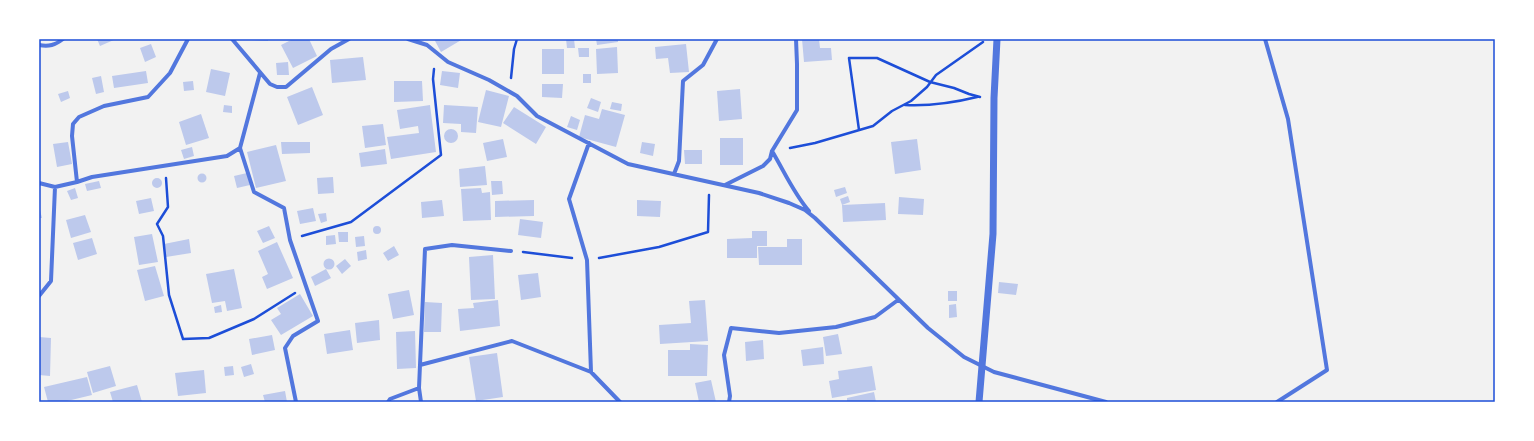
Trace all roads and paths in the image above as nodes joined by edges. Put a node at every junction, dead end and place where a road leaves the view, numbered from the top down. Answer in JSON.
{"nodes":[{"id":1,"x":63,"y":39,"type":"edge"},
{"id":2,"x":188,"y":39,"type":"edge"},
{"id":3,"x":232,"y":39,"type":"edge"},
{"id":4,"x":349,"y":39,"type":"edge"},
{"id":5,"x":408,"y":39,"type":"edge"},
{"id":6,"x":517,"y":39,"type":"edge"},
{"id":7,"x":717,"y":39,"type":"edge"},
{"id":8,"x":796,"y":39,"type":"edge"},
{"id":9,"x":986,"y":39,"type":"edge"},
{"id":10,"x":997,"y":39,"type":"edge"},
{"id":11,"x":1265,"y":39,"type":"edge"},
{"id":12,"x":39,"y":45,"type":"edge"},
{"id":13,"x":437,"y":53,"type":"junction"},
{"id":14,"x":260,"y":73,"type":"junction"},
{"id":15,"x":930,"y":82,"type":"junction"},
{"id":16,"x":509,"y":92,"type":"junction"},
{"id":17,"x":979,"y":97,"type":"junction"},
{"id":18,"x":994,"y":98,"type":"junction"},
{"id":19,"x":904,"y":105,"type":"junction"},
{"id":20,"x":859,"y":130,"type":"junction"},
{"id":21,"x":589,"y":143,"type":"junction"},
{"id":22,"x":240,"y":148,"type":"junction"},
{"id":23,"x":772,"y":151,"type":"junction"},
{"id":24,"x":165,"y":165,"type":"junction"},
{"id":25,"x":674,"y":174,"type":"junction"},
{"id":26,"x":77,"y":182,"type":"junction"},
{"id":27,"x":39,"y":183,"type":"edge"},
{"id":28,"x":725,"y":185,"type":"junction"},
{"id":29,"x":54,"y":186,"type":"junction"},
{"id":30,"x":815,"y":218,"type":"junction"},
{"id":31,"x":290,"y":240,"type":"junction"},
{"id":32,"x":511,"y":251,"type":"joint"},
{"id":33,"x":587,"y":260,"type":"junction"},
{"id":34,"x":306,"y":286,"type":"junction"},
{"id":35,"x":39,"y":296,"type":"edge"},
{"id":36,"x":898,"y":300,"type":"junction"},
{"id":37,"x":420,"y":365,"type":"junction"},
{"id":38,"x":982,"y":366,"type":"junction"},
{"id":39,"x":591,"y":372,"type":"junction"},
{"id":40,"x":419,"y":388,"type":"junction"},
{"id":41,"x":296,"y":402,"type":"edge"},
{"id":42,"x":388,"y":402,"type":"edge"},
{"id":43,"x":421,"y":402,"type":"edge"},
{"id":44,"x":620,"y":402,"type":"edge"},
{"id":45,"x":729,"y":402,"type":"edge"},
{"id":46,"x":979,"y":402,"type":"edge"},
{"id":47,"x":1106,"y":402,"type":"edge"},
{"id":48,"x":1277,"y":402,"type":"edge"}],
"edges":[{"from":1,"to":12,"type":"street"},
{"from":2,"to":26,"type":"street"},
{"from":3,"to":14,"type":"street"},
{"from":4,"to":14,"type":"street"},
{"from":5,"to":13,"type":"street"},
{"from":6,"to":16,"type":"path"},
{"from":7,"to":25,"type":"street"},
{"from":8,"to":23,"type":"street"},
{"from":9,"to":15,"type":"path"},
{"from":10,"to":18,"type":"street"},
{"from":11,"to":48,"type":"street"},
{"from":13,"to":16,"type":"street"},
{"from":13,"to":31,"type":"path"},
{"from":14,"to":22,"type":"street"},
{"from":15,"to":17,"type":"path"},
{"from":15,"to":19,"type":"path"},
{"from":15,"to":20,"type":"path"},
{"from":16,"to":21,"type":"street"},
{"from":17,"to":18,"type":"path"},
{"from":17,"to":19,"type":"path"},
{"from":18,"to":38,"type":"street"},
{"from":19,"to":20,"type":"path"},
{"from":20,"to":23,"type":"path"},
{"from":21,"to":25,"type":"street"},
{"from":21,"to":33,"type":"street"},
{"from":22,"to":24,"type":"street"},
{"from":22,"to":31,"type":"street"},
{"from":23,"to":28,"type":"street"},
{"from":23,"to":30,"type":"street"},
{"from":24,"to":26,"type":"street"},
{"from":24,"to":34,"type":"path"},
{"from":25,"to":28,"type":"street"},
{"from":26,"to":29,"type":"street"},
{"from":27,"to":29,"type":"street"},
{"from":28,"to":30,"type":"street"},
{"from":28,"to":33,"type":"path"},
{"from":29,"to":35,"type":"street"},
{"from":30,"to":36,"type":"street"},
{"from":31,"to":34,"type":"street"},
{"from":32,"to":33,"type":"path"},
{"from":32,"to":37,"type":"street"},
{"from":33,"to":39,"type":"street"},
{"from":34,"to":41,"type":"street"},
{"from":36,"to":38,"type":"street"},
{"from":36,"to":45,"type":"street"},
{"from":37,"to":39,"type":"street"},
{"from":37,"to":40,"type":"street"},
{"from":38,"to":46,"type":"street"},
{"from":38,"to":47,"type":"street"},
{"from":39,"to":44,"type":"street"},
{"from":40,"to":42,"type":"street"},
{"from":40,"to":43,"type":"street"}]}
